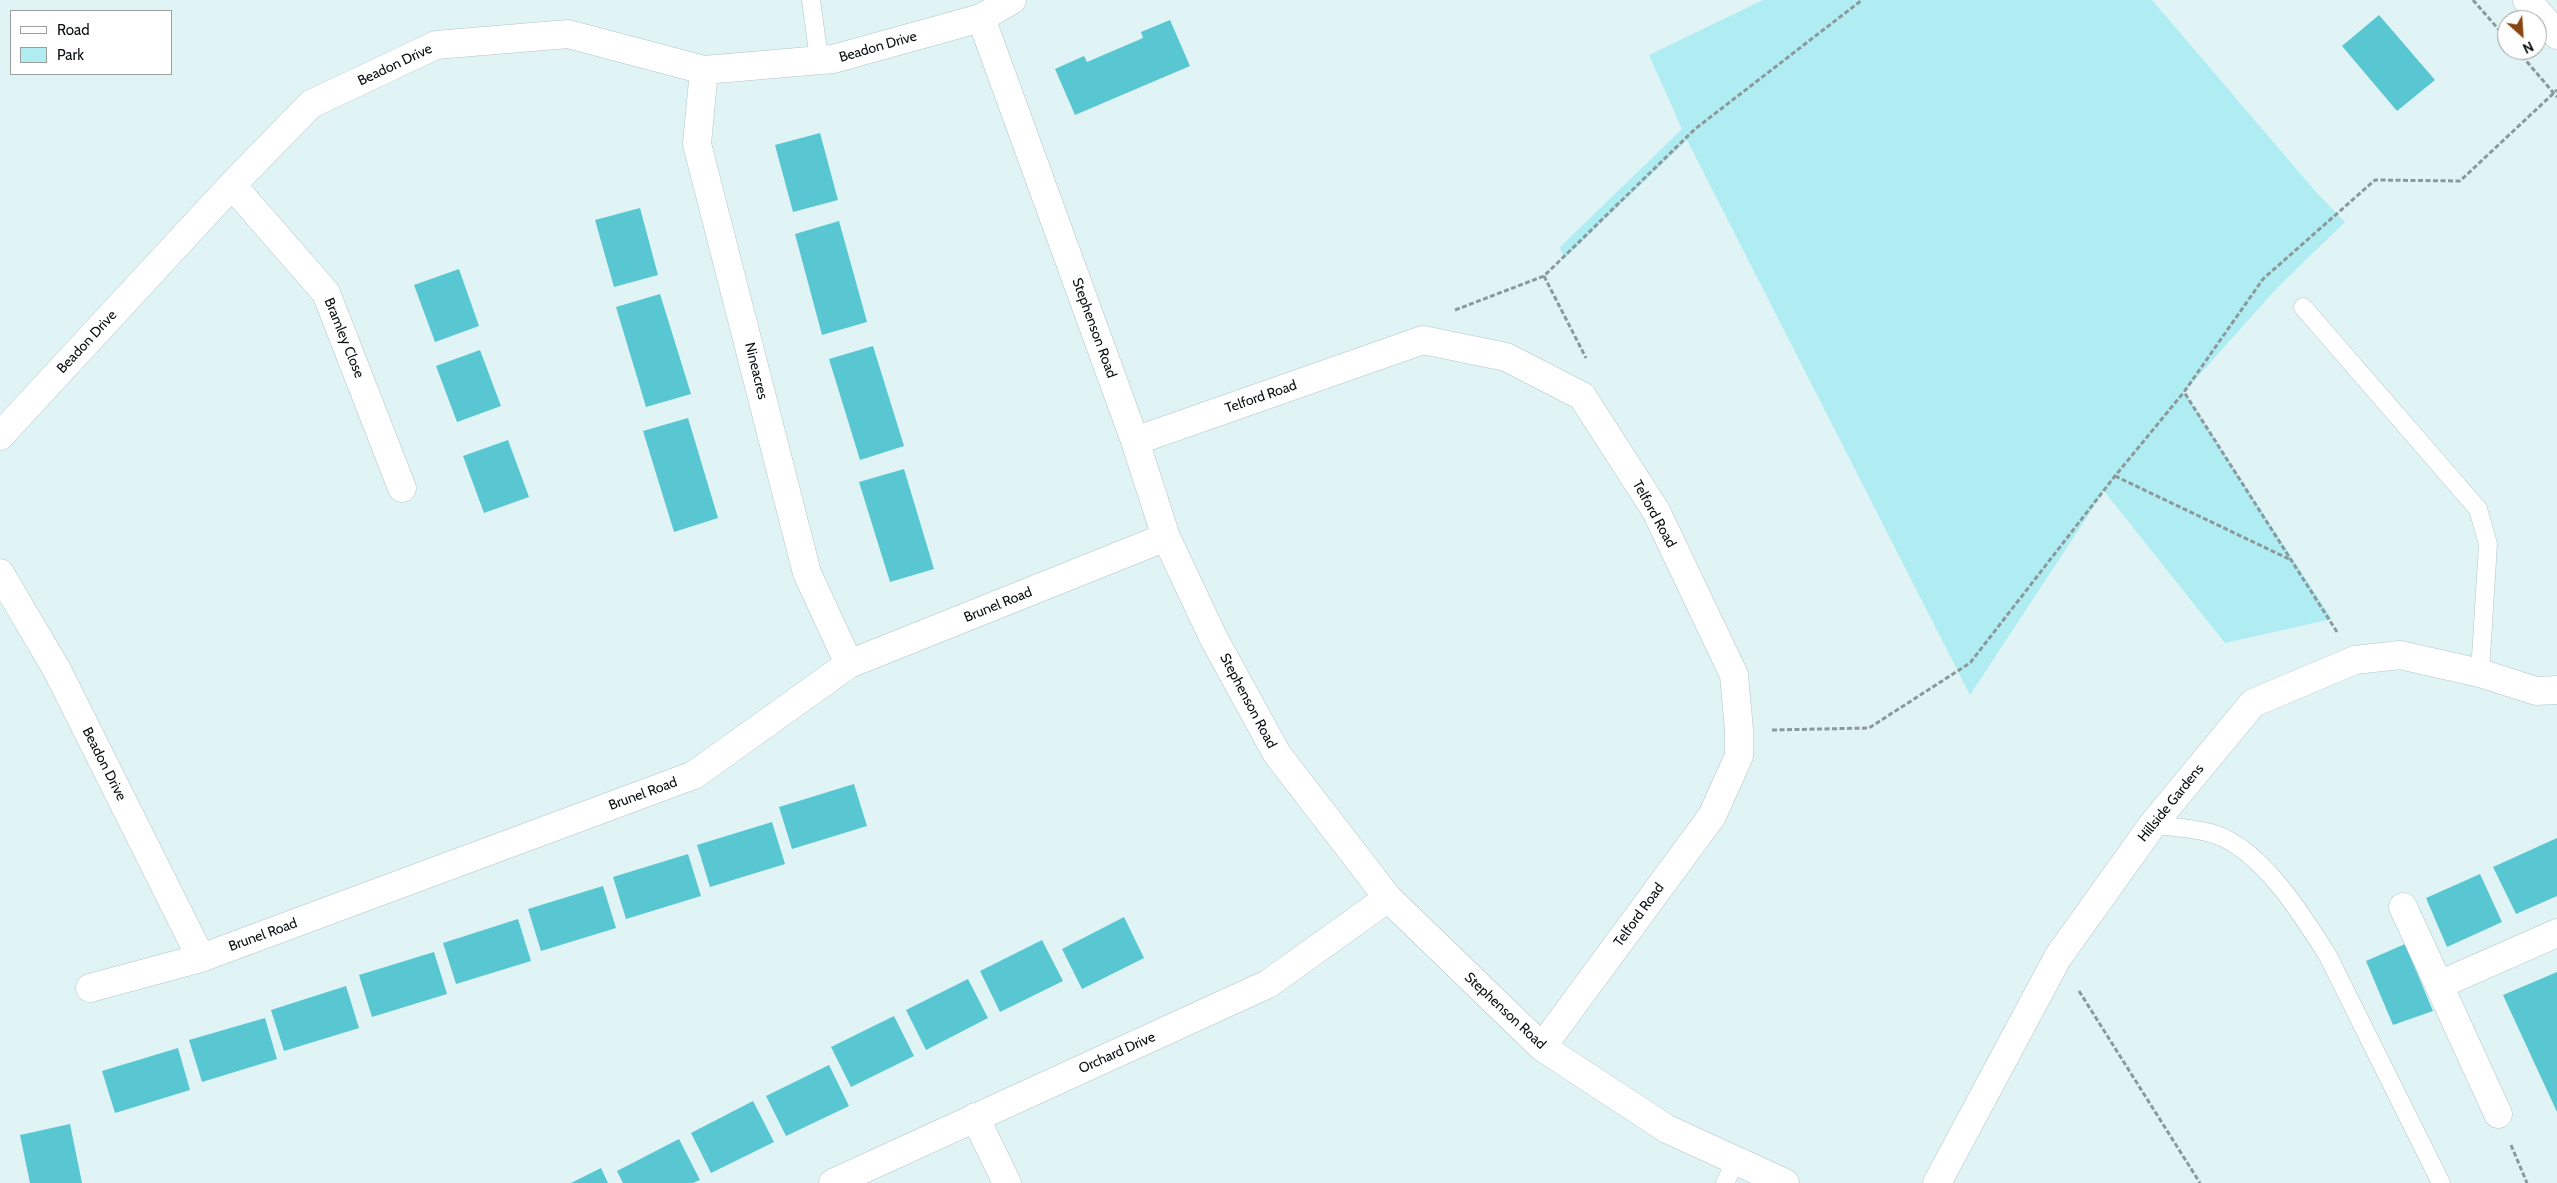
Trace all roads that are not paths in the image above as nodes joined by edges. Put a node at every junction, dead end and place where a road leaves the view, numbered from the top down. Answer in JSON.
{"nodes":[{"id":1,"x":811,"y":0,"type":"edge"},
{"id":2,"x":1012,"y":0,"type":"edge"},
{"id":3,"x":2527,"y":0,"type":"edge"},
{"id":4,"x":981,"y":18,"type":"junction"},
{"id":5,"x":2557,"y":35,"type":"edge"},
{"id":6,"x":820,"y":59,"type":"junction"},
{"id":7,"x":704,"y":70,"type":"junction"},
{"id":8,"x":232,"y":185,"type":"junction"},
{"id":9,"x":2303,"y":307,"type":"dead end"},
{"id":10,"x":0,"y":436,"type":"edge"},
{"id":11,"x":1135,"y":441,"type":"junction"},
{"id":12,"x":402,"y":488,"type":"dead end"},
{"id":13,"x":1166,"y":537,"type":"junction"},
{"id":14,"x":0,"y":573,"type":"edge"},
{"id":15,"x":849,"y":664,"type":"junction"},
{"id":16,"x":2480,"y":673,"type":"junction"},
{"id":17,"x":2557,"y":690,"type":"edge"},
{"id":18,"x":2153,"y":824,"type":"junction"},
{"id":19,"x":1388,"y":898,"type":"junction"},
{"id":20,"x":2403,"y":907,"type":"dead end"},
{"id":21,"x":2557,"y":932,"type":"edge"},
{"id":22,"x":202,"y":958,"type":"junction"},
{"id":23,"x":2440,"y":985,"type":"junction"},
{"id":24,"x":90,"y":988,"type":"dead end"},
{"id":25,"x":1542,"y":1047,"type":"junction"},
{"id":26,"x":2498,"y":1114,"type":"road end"},
{"id":27,"x":975,"y":1117,"type":"junction"},
{"id":28,"x":1730,"y":1172,"type":"edge"},
{"id":29,"x":833,"y":1183,"type":"edge"},
{"id":30,"x":1007,"y":1183,"type":"edge"},
{"id":31,"x":1785,"y":1183,"type":"edge"},
{"id":32,"x":1937,"y":1183,"type":"edge"},
{"id":33,"x":2441,"y":1183,"type":"edge"}],
"edges":[{"from":1,"to":6,"type":"lane"},
{"from":2,"to":4,"type":"street","name":"Beadon Drive"},
{"from":3,"to":5,"type":"street"},
{"from":4,"to":6,"type":"street","name":"Beadon Drive"},
{"from":4,"to":11,"type":"street","name":"Stephenson Road"},
{"from":6,"to":7,"type":"street","name":"Beadon Drive"},
{"from":7,"to":8,"type":"street","name":"Beadon Drive"},
{"from":7,"to":15,"type":"street","name":"Nineacres"},
{"from":8,"to":10,"type":"street","name":"Beadon Drive"},
{"from":8,"to":12,"type":"street","name":"Bramley Close"},
{"from":9,"to":16,"type":"lane"},
{"from":11,"to":13,"type":"street","name":"Stephenson Road"},
{"from":11,"to":25,"type":"street","name":"Telford Road"},
{"from":13,"to":15,"type":"street","name":"Brunel Road"},
{"from":13,"to":19,"type":"street","name":"Stephenson Road"},
{"from":14,"to":22,"type":"street","name":"Beadon Drive"},
{"from":15,"to":22,"type":"street","name":"Brunel Road"},
{"from":16,"to":17,"type":"street","name":"Hillside Gardens"},
{"from":16,"to":18,"type":"street","name":"Hillside Gardens"},
{"from":18,"to":32,"type":"street","name":"Hillside Gardens"},
{"from":18,"to":33,"type":"lane"},
{"from":19,"to":25,"type":"street","name":"Stephenson Road"},
{"from":19,"to":27,"type":"street","name":"Orchard Drive"},
{"from":20,"to":23,"type":"street"},
{"from":21,"to":23,"type":"street"},
{"from":22,"to":24,"type":"street","name":"Brunel Road"},
{"from":23,"to":26,"type":"street"},
{"from":25,"to":28,"type":"street","name":"Stephenson Road"},
{"from":27,"to":29,"type":"street","name":"Orchard Drive"},
{"from":27,"to":30,"type":"street"},
{"from":28,"to":31,"type":"street","name":"Stephenson Road"}]}
